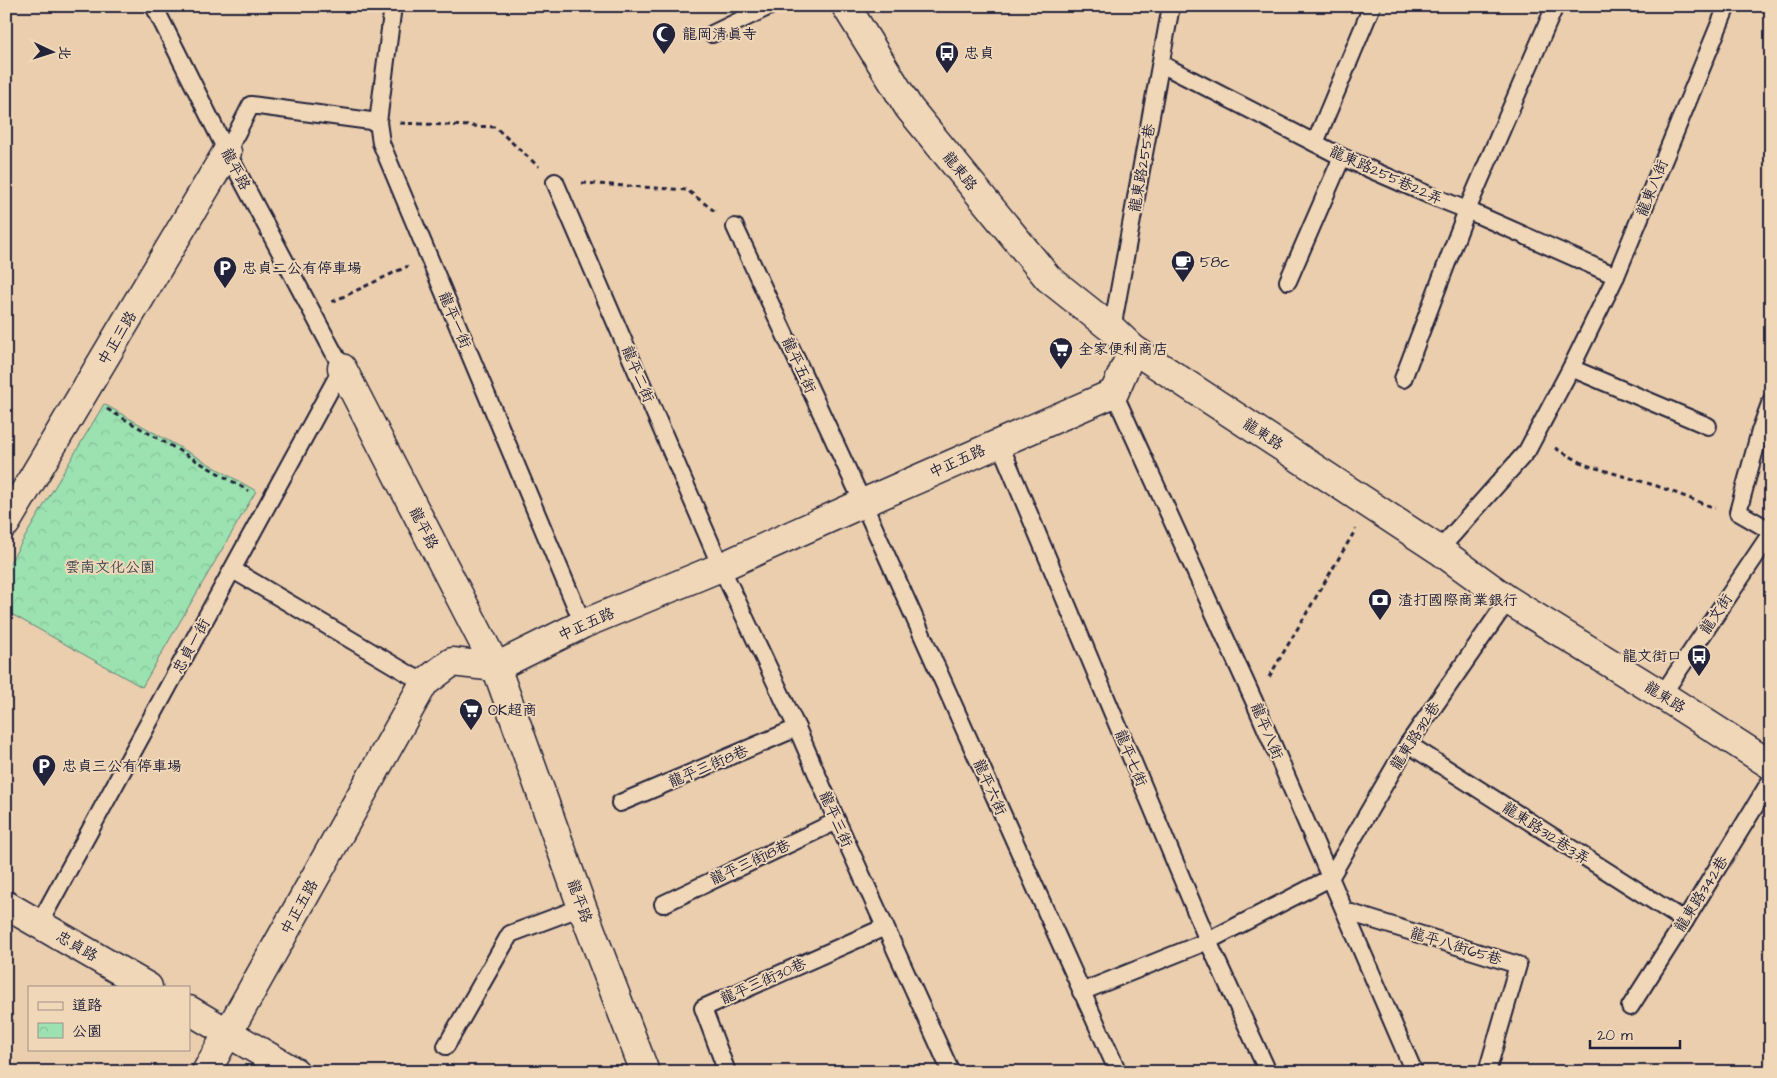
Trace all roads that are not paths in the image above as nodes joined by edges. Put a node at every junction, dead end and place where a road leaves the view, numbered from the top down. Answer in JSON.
{"nodes":[{"id":1,"x":154,"y":6,"type":"edge"},
{"id":2,"x":393,"y":6,"type":"edge"},
{"id":3,"x":770,"y":6,"type":"edge"},
{"id":4,"x":846,"y":6,"type":"edge"},
{"id":5,"x":1170,"y":6,"type":"edge"},
{"id":6,"x":1372,"y":6,"type":"edge"},
{"id":7,"x":1556,"y":6,"type":"edge"},
{"id":8,"x":1727,"y":6,"type":"edge"},
{"id":9,"x":712,"y":34,"type":"dead end"},
{"id":10,"x":1161,"y":64,"type":"junction"},
{"id":11,"x":378,"y":122,"type":"junction"},
{"id":12,"x":1315,"y":144,"type":"junction"},
{"id":13,"x":227,"y":152,"type":"junction"},
{"id":14,"x":1342,"y":157,"type":"junction"},
{"id":15,"x":554,"y":182,"type":"dead end"},
{"id":16,"x":1467,"y":210,"type":"junction"},
{"id":17,"x":735,"y":227,"type":"dead end"},
{"id":18,"x":1616,"y":276,"type":"junction"},
{"id":19,"x":1288,"y":281,"type":"dead end"},
{"id":20,"x":1112,"y":329,"type":"junction"},
{"id":21,"x":1133,"y":349,"type":"junction"},
{"id":22,"x":342,"y":368,"type":"junction"},
{"id":23,"x":1571,"y":368,"type":"junction"},
{"id":24,"x":1403,"y":379,"type":"dead end"},
{"id":25,"x":1114,"y":393,"type":"junction"},
{"id":26,"x":1771,"y":401,"type":"edge"},
{"id":27,"x":1708,"y":426,"type":"dead end"},
{"id":28,"x":999,"y":442,"type":"junction"},
{"id":29,"x":863,"y":502,"type":"junction"},
{"id":30,"x":6,"y":523,"type":"edge"},
{"id":31,"x":1771,"y":532,"type":"edge"},
{"id":32,"x":1439,"y":550,"type":"junction"},
{"id":33,"x":721,"y":567,"type":"junction"},
{"id":34,"x":233,"y":570,"type":"junction"},
{"id":35,"x":1508,"y":600,"type":"junction"},
{"id":36,"x":584,"y":624,"type":"junction"},
{"id":37,"x":496,"y":666,"type":"junction"},
{"id":38,"x":424,"y":683,"type":"junction"},
{"id":39,"x":1662,"y":695,"type":"junction"},
{"id":40,"x":797,"y":728,"type":"junction"},
{"id":41,"x":1408,"y":744,"type":"junction"},
{"id":42,"x":1771,"y":765,"type":"edge"},
{"id":43,"x":1771,"y":780,"type":"edge"},
{"id":44,"x":620,"y":804,"type":"dead end"},
{"id":45,"x":836,"y":821,"type":"junction"},
{"id":46,"x":1330,"y":878,"type":"junction"},
{"id":47,"x":663,"y":904,"type":"dead end"},
{"id":48,"x":6,"y":905,"type":"edge"},
{"id":49,"x":582,"y":907,"type":"junction"},
{"id":50,"x":1345,"y":912,"type":"junction"},
{"id":51,"x":1684,"y":921,"type":"junction"},
{"id":52,"x":39,"y":924,"type":"junction"},
{"id":53,"x":884,"y":927,"type":"junction"},
{"id":54,"x":1208,"y":940,"type":"junction"},
{"id":55,"x":146,"y":986,"type":"edge"},
{"id":56,"x":1081,"y":992,"type":"junction"},
{"id":57,"x":1630,"y":1007,"type":"dead end"},
{"id":58,"x":190,"y":1011,"type":"edge"},
{"id":59,"x":229,"y":1034,"type":"junction"},
{"id":60,"x":446,"y":1046,"type":"dead end"},
{"id":61,"x":206,"y":1072,"type":"edge"},
{"id":62,"x":295,"y":1072,"type":"edge"},
{"id":63,"x":645,"y":1072,"type":"edge"},
{"id":64,"x":727,"y":1072,"type":"edge"},
{"id":65,"x":951,"y":1072,"type":"edge"},
{"id":66,"x":1118,"y":1072,"type":"edge"},
{"id":67,"x":1268,"y":1072,"type":"edge"},
{"id":68,"x":1414,"y":1072,"type":"edge"},
{"id":69,"x":1487,"y":1072,"type":"edge"}],
"edges":[{"from":1,"to":13,"type":"lane","name":"龍平路"},
{"from":2,"to":11,"type":"lane","name":"龍平一街"},
{"from":3,"to":9,"type":"lane"},
{"from":4,"to":20,"type":"street","name":"龍東路"},
{"from":5,"to":10,"type":"lane","name":"龍東路255巷"},
{"from":6,"to":12,"type":"lane"},
{"from":7,"to":16,"type":"lane"},
{"from":8,"to":18,"type":"lane","name":"龍東八街"},
{"from":10,"to":12,"type":"lane","name":"龍東路255巷22弄"},
{"from":10,"to":20,"type":"lane","name":"龍東路255巷"},
{"from":11,"to":13,"type":"lane"},
{"from":11,"to":36,"type":"lane","name":"龍平一街"},
{"from":12,"to":14,"type":"lane","name":"龍東路255巷22弄"},
{"from":13,"to":22,"type":"lane","name":"龍平路"},
{"from":13,"to":30,"type":"street","name":"中正三路"},
{"from":14,"to":16,"type":"lane","name":"龍東路255巷22弄"},
{"from":14,"to":19,"type":"lane"},
{"from":15,"to":33,"type":"lane","name":"龍平二街"},
{"from":16,"to":18,"type":"lane","name":"龍東路255巷22弄"},
{"from":16,"to":24,"type":"lane"},
{"from":17,"to":29,"type":"lane","name":"龍平五街"},
{"from":18,"to":23,"type":"lane","name":"龍東八街"},
{"from":20,"to":21,"type":"street","name":"龍東路"},
{"from":21,"to":25,"type":"street"},
{"from":21,"to":32,"type":"street","name":"龍東路"},
{"from":22,"to":34,"type":"lane","name":"忠貞一街"},
{"from":22,"to":37,"type":"street","name":"龍平路"},
{"from":23,"to":27,"type":"lane"},
{"from":23,"to":32,"type":"lane","name":"龍東八街"},
{"from":25,"to":28,"type":"street","name":"中正五路"},
{"from":25,"to":46,"type":"lane","name":"龍平八街"},
{"from":26,"to":31,"type":"lane"},
{"from":28,"to":29,"type":"street","name":"中正五路"},
{"from":28,"to":54,"type":"lane","name":"龍平七街"},
{"from":29,"to":33,"type":"street","name":"中正五路"},
{"from":29,"to":56,"type":"lane","name":"龍平六街"},
{"from":31,"to":39,"type":"lane","name":"龍文街"},
{"from":32,"to":35,"type":"street","name":"龍東路"},
{"from":33,"to":36,"type":"street","name":"中正五路"},
{"from":33,"to":40,"type":"lane","name":"龍平三街"},
{"from":34,"to":38,"type":"lane"},
{"from":34,"to":52,"type":"lane","name":"忠貞一街"},
{"from":35,"to":39,"type":"street","name":"龍東路"},
{"from":35,"to":41,"type":"lane","name":"龍東路312巷"},
{"from":36,"to":37,"type":"street","name":"中正五路"},
{"from":37,"to":38,"type":"street","name":"中正五路"},
{"from":37,"to":49,"type":"street","name":"龍平路"},
{"from":38,"to":59,"type":"street","name":"中正五路"},
{"from":39,"to":42,"type":"street","name":"龍東路"},
{"from":40,"to":44,"type":"lane","name":"龍平三街8巷"},
{"from":40,"to":45,"type":"lane","name":"龍平三街"},
{"from":41,"to":46,"type":"lane","name":"龍東路312巷"},
{"from":41,"to":51,"type":"lane","name":"龍東路312巷3弄"},
{"from":43,"to":51,"type":"lane","name":"龍東路342巷"},
{"from":45,"to":47,"type":"lane","name":"龍平三街18巷"},
{"from":45,"to":53,"type":"lane","name":"龍平三街"},
{"from":46,"to":50,"type":"lane","name":"龍平八街"},
{"from":46,"to":54,"type":"lane"},
{"from":48,"to":52,"type":"street","name":"忠貞路"},
{"from":49,"to":60,"type":"lane"},
{"from":49,"to":63,"type":"street","name":"龍平路"},
{"from":50,"to":68,"type":"lane","name":"龍平八街"},
{"from":50,"to":69,"type":"lane","name":"龍平八街65巷"},
{"from":51,"to":57,"type":"lane","name":"龍東路342巷"},
{"from":52,"to":55,"type":"street","name":"忠貞路"},
{"from":53,"to":64,"type":"lane","name":"龍平三街30巷"},
{"from":53,"to":65,"type":"lane","name":"龍平三街"},
{"from":54,"to":56,"type":"lane"},
{"from":54,"to":67,"type":"lane","name":"龍平七街"},
{"from":56,"to":66,"type":"lane","name":"龍平六街"},
{"from":58,"to":59,"type":"street"},
{"from":59,"to":61,"type":"street","name":"中正五路"},
{"from":59,"to":62,"type":"street"}]}
